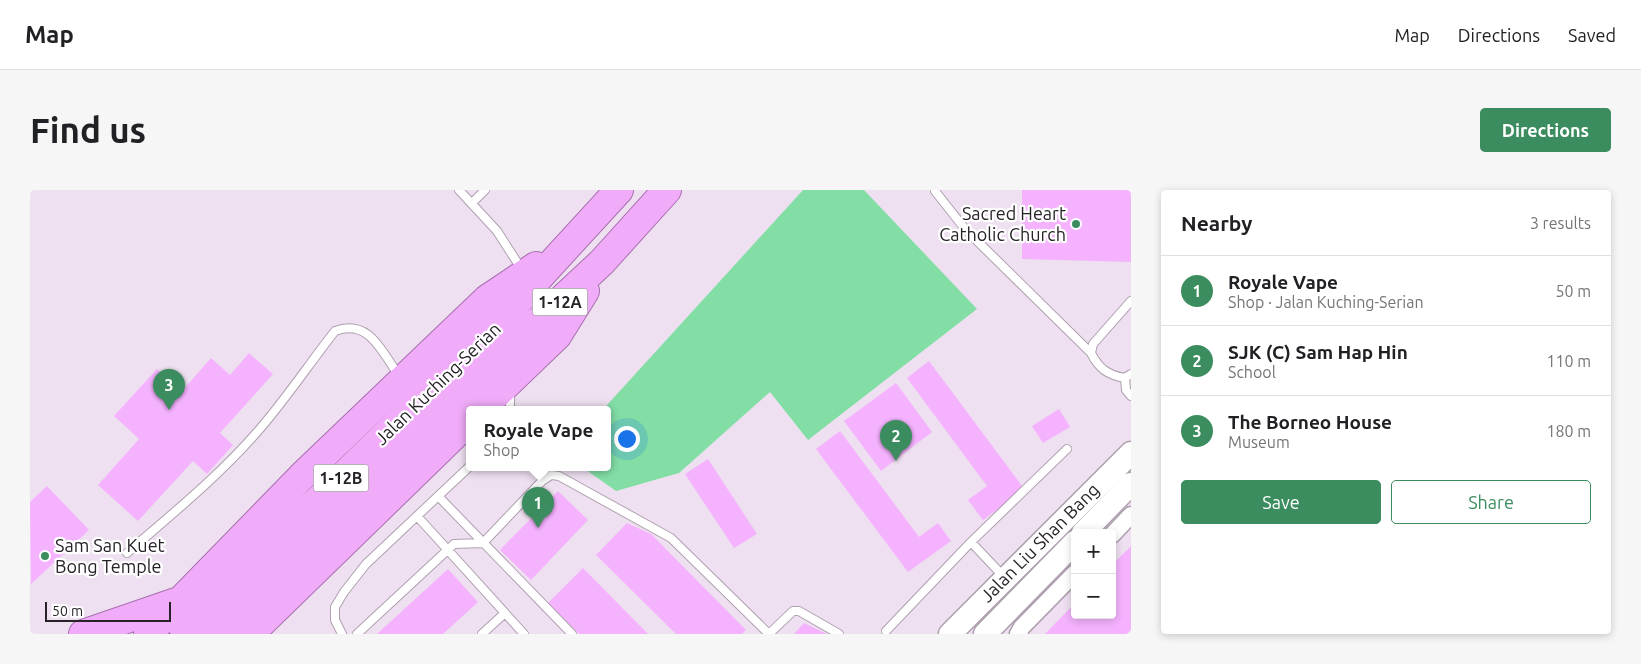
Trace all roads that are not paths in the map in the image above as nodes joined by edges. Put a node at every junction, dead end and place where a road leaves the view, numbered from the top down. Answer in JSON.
{"nodes":[{"id":1,"x":458,"y":190,"type":"edge"},
{"id":2,"x":485,"y":190,"type":"edge"},
{"id":3,"x":619,"y":190,"type":"edge"},
{"id":4,"x":667,"y":190,"type":"edge"},
{"id":5,"x":935,"y":190,"type":"edge"},
{"id":6,"x":472,"y":203,"type":"junction"},
{"id":7,"x":576,"y":239,"type":"junction"},
{"id":8,"x":602,"y":262,"type":"junction"},
{"id":9,"x":525,"y":274,"type":"junction"},
{"id":10,"x":1131,"y":301,"type":"edge"},
{"id":11,"x":508,"y":332,"type":"junction"},
{"id":12,"x":1092,"y":353,"type":"junction"},
{"id":13,"x":1128,"y":376,"type":"edge"},
{"id":14,"x":402,"y":381,"type":"junction"},
{"id":15,"x":510,"y":381,"type":"junction"},
{"id":16,"x":1131,"y":396,"type":"edge"},
{"id":17,"x":484,"y":406,"type":"edge"},
{"id":18,"x":510,"y":406,"type":"edge"},
{"id":19,"x":466,"y":424,"type":"edge"},
{"id":20,"x":1068,"y":449,"type":"dead end"},
{"id":21,"x":1131,"y":453,"type":"edge"},
{"id":22,"x":466,"y":470,"type":"edge"},
{"id":23,"x":1131,"y":484,"type":"edge"},
{"id":24,"x":438,"y":496,"type":"junction"},
{"id":25,"x":417,"y":516,"type":"junction"},
{"id":26,"x":1131,"y":516,"type":"edge"},
{"id":27,"x":1087,"y":529,"type":"edge"},
{"id":28,"x":1116,"y":531,"type":"edge"},
{"id":29,"x":971,"y":542,"type":"junction"},
{"id":30,"x":483,"y":543,"type":"junction"},
{"id":31,"x":1071,"y":546,"type":"edge"},
{"id":32,"x":447,"y":549,"type":"junction"},
{"id":33,"x":127,"y":553,"type":"dead end"},
{"id":34,"x":1074,"y":574,"type":"edge"},
{"id":35,"x":1005,"y":579,"type":"junction"},
{"id":36,"x":178,"y":601,"type":"junction"},
{"id":37,"x":1007,"y":612,"type":"junction"},
{"id":38,"x":505,"y":613,"type":"junction"},
{"id":39,"x":258,"y":628,"type":"edge"},
{"id":40,"x":886,"y":631,"type":"dead end"},
{"id":41,"x":82,"y":634,"type":"edge"},
{"id":42,"x":148,"y":634,"type":"edge"},
{"id":43,"x":184,"y":634,"type":"edge"},
{"id":44,"x":217,"y":634,"type":"edge"},
{"id":45,"x":342,"y":634,"type":"edge"},
{"id":46,"x":357,"y":634,"type":"edge"},
{"id":47,"x":482,"y":634,"type":"edge"},
{"id":48,"x":524,"y":634,"type":"edge"},
{"id":49,"x":572,"y":634,"type":"edge"},
{"id":50,"x":769,"y":634,"type":"edge"},
{"id":51,"x":839,"y":634,"type":"edge"},
{"id":52,"x":950,"y":634,"type":"edge"},
{"id":53,"x":985,"y":634,"type":"edge"},
{"id":54,"x":993,"y":634,"type":"edge"},
{"id":55,"x":1018,"y":634,"type":"edge"}],
"edges":[{"from":1,"to":6,"type":"lane"},
{"from":2,"to":6,"type":"lane"},
{"from":3,"to":7,"type":"highway","name":"Jalan Kuching-Serian","number":"1-12B"},
{"from":4,"to":8,"type":"highway","name":"Jalan Kuching-Serian","number":"1-12A"},
{"from":5,"to":12,"type":"lane"},
{"from":6,"to":9,"type":"lane"},
{"from":7,"to":9,"type":"highway"},
{"from":7,"to":11,"type":"highway","name":"Jalan Kuching-Serian","number":"1-12B"},
{"from":8,"to":11,"type":"highway","name":"Jalan Kuching-Serian","number":"1-12A"},
{"from":8,"to":15,"type":"highway"},
{"from":9,"to":14,"type":"highway"},
{"from":10,"to":12,"type":"lane"},
{"from":11,"to":43,"type":"highway","name":"Jalan Kuching-Serian","number":"1-12B"},
{"from":11,"to":44,"type":"highway","name":"Jalan Kuching-Serian","number":"1-12A"},
{"from":12,"to":13,"type":"lane"},
{"from":13,"to":16,"type":"lane"},
{"from":14,"to":33,"type":"lane"},
{"from":14,"to":36,"type":"highway"},
{"from":15,"to":17,"type":"highway"},
{"from":15,"to":18,"type":"lane"},
{"from":19,"to":39,"type":"highway"},
{"from":20,"to":29,"type":"lane"},
{"from":21,"to":35,"type":"main road","name":"Jalan Liu Shan Bang"},
{"from":22,"to":24,"type":"lane"},
{"from":23,"to":27,"type":"main road","name":"Jalan Liu Shan Bang"},
{"from":24,"to":25,"type":"lane"},
{"from":24,"to":30,"type":"lane"},
{"from":25,"to":32,"type":"lane"},
{"from":25,"to":45,"type":"lane"},
{"from":26,"to":28,"type":"street"},
{"from":29,"to":35,"type":"lane"},
{"from":29,"to":40,"type":"lane"},
{"from":30,"to":32,"type":"lane"},
{"from":30,"to":49,"type":"lane"},
{"from":30,"to":50,"type":"lane"},
{"from":31,"to":37,"type":"main road","name":"Jalan Liu Shan Bang"},
{"from":32,"to":38,"type":"lane"},
{"from":32,"to":46,"type":"lane"},
{"from":34,"to":55,"type":"street"},
{"from":35,"to":52,"type":"main road","name":"Jalan Liu Shan Bang"},
{"from":36,"to":41,"type":"highway"},
{"from":36,"to":42,"type":"highway"},
{"from":37,"to":53,"type":"main road","name":"Jalan Liu Shan Bang"},
{"from":37,"to":54,"type":"main road"},
{"from":38,"to":47,"type":"lane"},
{"from":38,"to":48,"type":"lane"},
{"from":50,"to":51,"type":"lane"}]}
